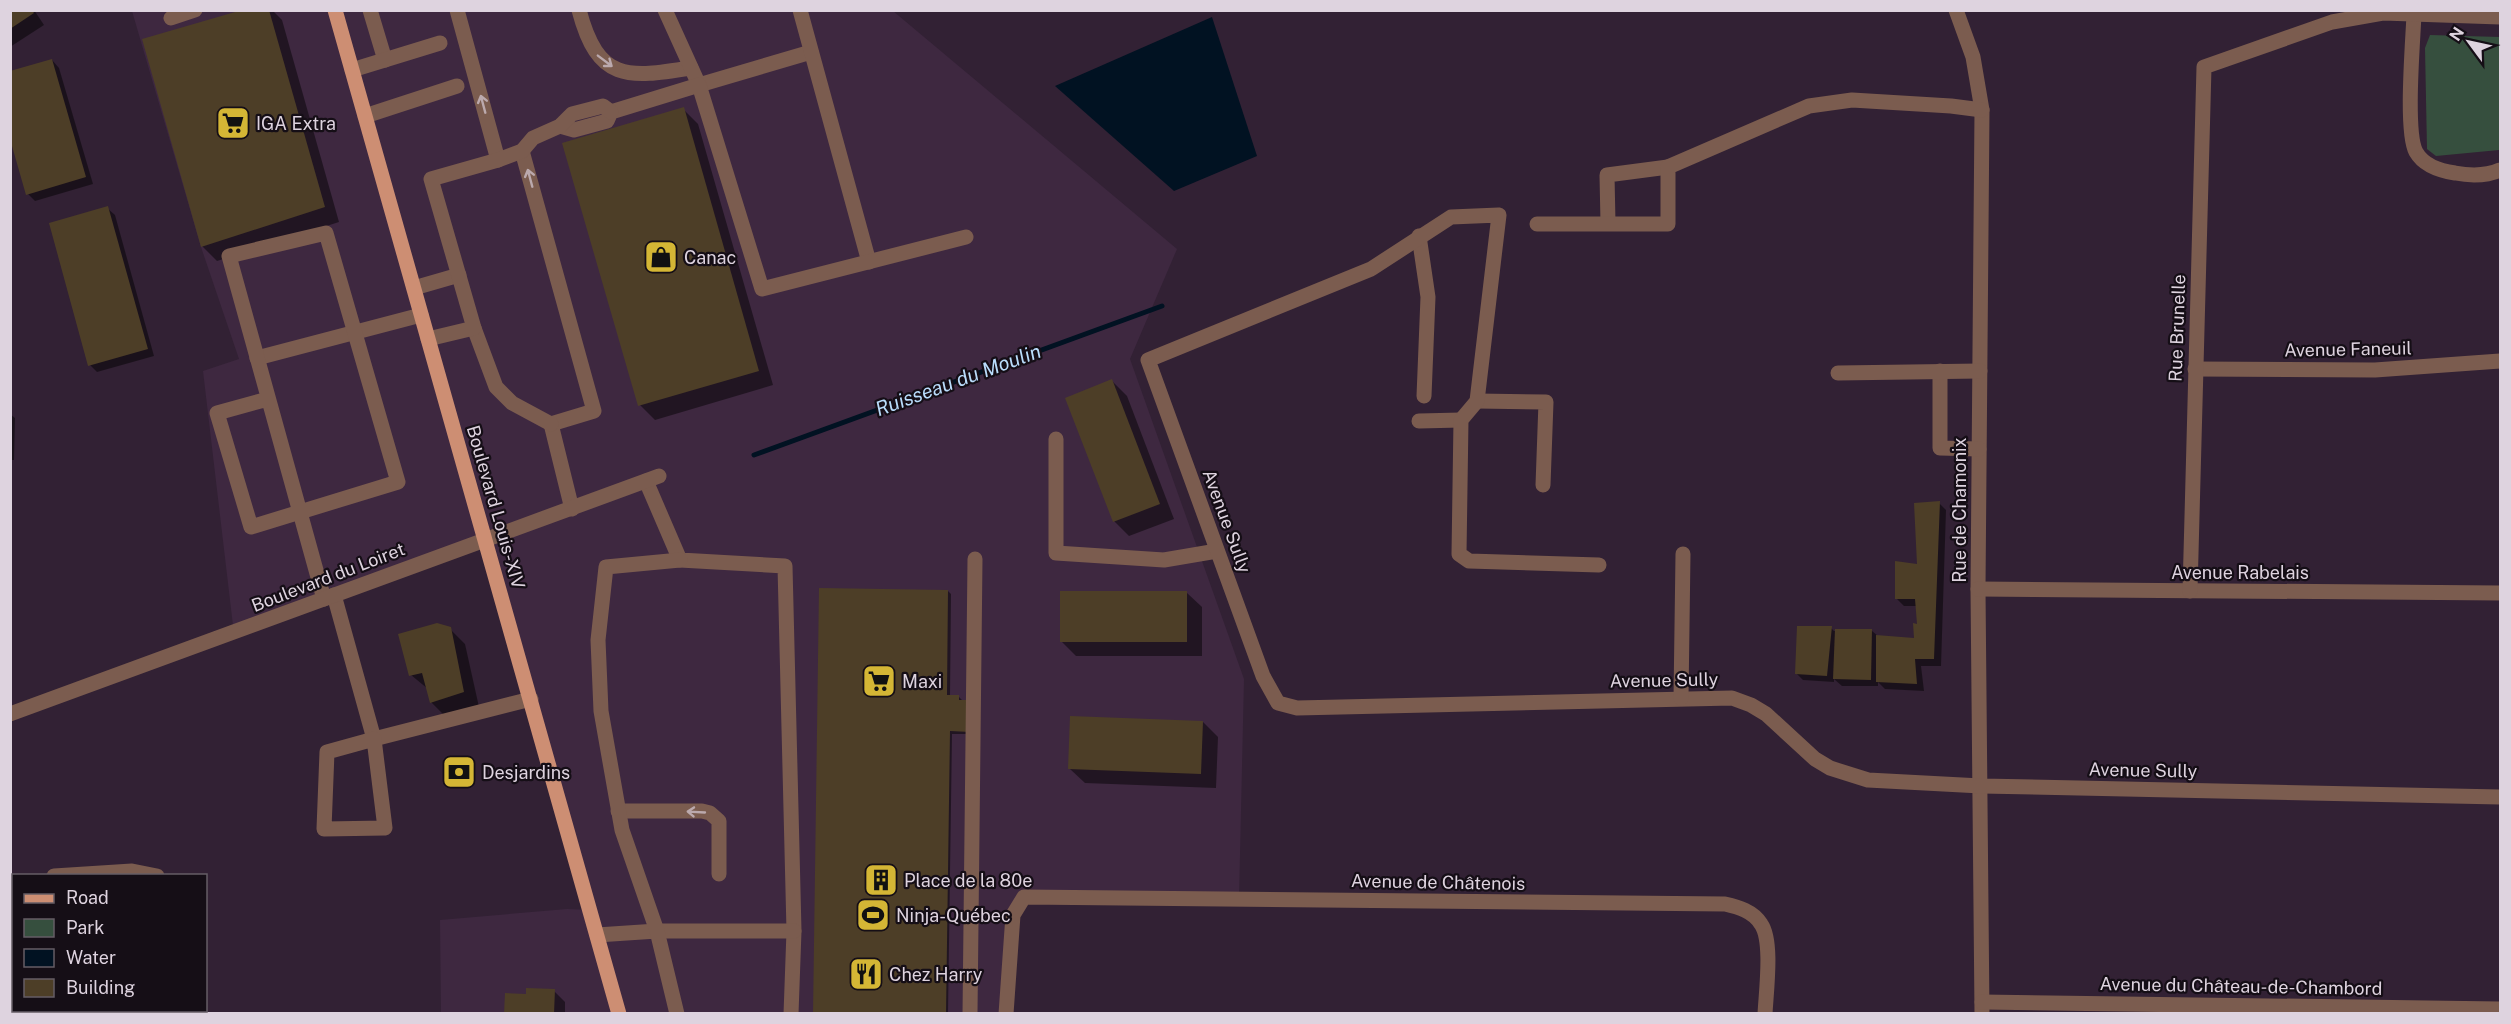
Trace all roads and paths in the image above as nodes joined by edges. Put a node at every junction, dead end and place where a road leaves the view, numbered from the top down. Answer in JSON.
{"nodes":[{"id":1,"x":195,"y":10,"type":"edge"},
{"id":2,"x":335,"y":10,"type":"edge"},
{"id":3,"x":370,"y":10,"type":"edge"},
{"id":4,"x":457,"y":10,"type":"edge"},
{"id":5,"x":579,"y":10,"type":"edge"},
{"id":6,"x":665,"y":10,"type":"edge"},
{"id":7,"x":800,"y":10,"type":"edge"},
{"id":8,"x":1956,"y":10,"type":"edge"},
{"id":9,"x":2414,"y":14,"type":"junction"},
{"id":10,"x":2500,"y":17,"type":"edge"},
{"id":11,"x":171,"y":18,"type":"dead end"},
{"id":12,"x":440,"y":43,"type":"dead end"},
{"id":13,"x":811,"y":52,"type":"junction"},
{"id":14,"x":385,"y":60,"type":"junction"},
{"id":15,"x":691,"y":68,"type":"junction"},
{"id":16,"x":352,"y":70,"type":"junction"},
{"id":17,"x":699,"y":85,"type":"junction"},
{"id":18,"x":457,"y":86,"type":"dead end"},
{"id":19,"x":1982,"y":110,"type":"junction"},
{"id":20,"x":365,"y":116,"type":"junction"},
{"id":21,"x":522,"y":151,"type":"junction"},
{"id":22,"x":498,"y":160,"type":"junction"},
{"id":23,"x":1668,"y":167,"type":"junction"},
{"id":24,"x":2500,"y":170,"type":"edge"},
{"id":25,"x":1608,"y":223,"type":"junction"},
{"id":26,"x":1537,"y":224,"type":"dead end"},
{"id":27,"x":1419,"y":236,"type":"junction"},
{"id":28,"x":966,"y":237,"type":"dead end"},
{"id":29,"x":869,"y":261,"type":"junction"},
{"id":30,"x":459,"y":275,"type":"junction"},
{"id":31,"x":414,"y":288,"type":"junction"},
{"id":32,"x":421,"y":315,"type":"junction"},
{"id":33,"x":474,"y":328,"type":"junction"},
{"id":34,"x":355,"y":334,"type":"junction"},
{"id":35,"x":428,"y":339,"type":"junction"},
{"id":36,"x":257,"y":358,"type":"junction"},
{"id":37,"x":2500,"y":361,"type":"edge"},
{"id":38,"x":2195,"y":369,"type":"junction"},
{"id":39,"x":1940,"y":371,"type":"junction"},
{"id":40,"x":1980,"y":371,"type":"junction"},
{"id":41,"x":1838,"y":373,"type":"dead end"},
{"id":42,"x":1424,"y":396,"type":"dead end"},
{"id":43,"x":268,"y":399,"type":"junction"},
{"id":44,"x":1477,"y":401,"type":"junction"},
{"id":45,"x":1461,"y":420,"type":"junction"},
{"id":46,"x":1419,"y":421,"type":"dead end"},
{"id":47,"x":551,"y":424,"type":"junction"},
{"id":48,"x":1056,"y":439,"type":"dead end"},
{"id":49,"x":1979,"y":449,"type":"junction"},
{"id":50,"x":1544,"y":485,"type":"dead end"},
{"id":51,"x":572,"y":509,"type":"junction"},
{"id":52,"x":299,"y":512,"type":"junction"},
{"id":53,"x":484,"y":539,"type":"junction"},
{"id":54,"x":1217,"y":551,"type":"junction"},
{"id":55,"x":1683,"y":554,"type":"dead end"},
{"id":56,"x":975,"y":559,"type":"dead end"},
{"id":57,"x":680,"y":560,"type":"junction"},
{"id":58,"x":1599,"y":566,"type":"dead end"},
{"id":59,"x":1978,"y":589,"type":"junction"},
{"id":60,"x":2190,"y":591,"type":"junction"},
{"id":61,"x":2500,"y":593,"type":"edge"},
{"id":62,"x":329,"y":597,"type":"junction"},
{"id":63,"x":1681,"y":698,"type":"junction"},
{"id":64,"x":531,"y":699,"type":"junction"},
{"id":65,"x":10,"y":714,"type":"edge"},
{"id":66,"x":374,"y":739,"type":"junction"},
{"id":67,"x":1981,"y":786,"type":"junction"},
{"id":68,"x":2500,"y":797,"type":"edge"},
{"id":69,"x":618,"y":811,"type":"junction"},
{"id":70,"x":85,"y":874,"type":"edge"},
{"id":71,"x":147,"y":874,"type":"edge"},
{"id":72,"x":719,"y":874,"type":"dead end"},
{"id":73,"x":657,"y":931,"type":"junction"},
{"id":74,"x":794,"y":931,"type":"junction"},
{"id":75,"x":597,"y":935,"type":"junction"},
{"id":76,"x":1982,"y":1008,"type":"edge"},
{"id":77,"x":2201,"y":1009,"type":"edge"},
{"id":78,"x":2500,"y":1009,"type":"edge"},
{"id":79,"x":2412,"y":1011,"type":"edge"},
{"id":80,"x":619,"y":1014,"type":"edge"},
{"id":81,"x":677,"y":1014,"type":"edge"},
{"id":82,"x":791,"y":1014,"type":"edge"},
{"id":83,"x":970,"y":1014,"type":"edge"},
{"id":84,"x":1006,"y":1014,"type":"edge"},
{"id":85,"x":1765,"y":1014,"type":"edge"}],
"edges":[{"from":1,"to":11,"type":"street"},
{"from":2,"to":16,"type":"main road","name":"Boulevard Louis-XIV"},
{"from":3,"to":14,"type":"street"},
{"from":22,"to":4,"type":"street","one_way":true},
{"from":5,"to":15,"type":"street","one_way":true},
{"from":6,"to":15,"type":"street"},
{"from":7,"to":13,"type":"street"},
{"from":8,"to":19,"type":"street","name":"Rue de Chamonix"},
{"from":9,"to":10,"type":"street"},
{"from":9,"to":24,"type":"street"},
{"from":9,"to":38,"type":"street","name":"Rue Brunelle"},
{"from":12,"to":14,"type":"street"},
{"from":13,"to":17,"type":"street"},
{"from":13,"to":29,"type":"street"},
{"from":14,"to":16,"type":"street"},
{"from":15,"to":17,"type":"street"},
{"from":16,"to":20,"type":"main road","name":"Boulevard Louis-XIV"},
{"from":17,"to":21,"type":"street"},
{"from":17,"to":29,"type":"street"},
{"from":18,"to":20,"type":"street"},
{"from":19,"to":23,"type":"street"},
{"from":19,"to":40,"type":"street","name":"Rue de Chamonix"},
{"from":20,"to":31,"type":"main road","name":"Boulevard Louis-XIV"},
{"from":21,"to":22,"type":"street"},
{"from":47,"to":21,"type":"street","one_way":true},
{"from":22,"to":30,"type":"street"},
{"from":23,"to":25,"type":"street"},
{"from":23,"to":25,"type":"street"},
{"from":25,"to":26,"type":"street"},
{"from":27,"to":42,"type":"street"},
{"from":27,"to":44,"type":"street"},
{"from":27,"to":54,"type":"street","name":"Avenue Sully"},
{"from":28,"to":29,"type":"street"},
{"from":30,"to":31,"type":"street"},
{"from":30,"to":33,"type":"street"},
{"from":31,"to":32,"type":"main road","name":"Boulevard Louis-XIV"},
{"from":32,"to":34,"type":"street"},
{"from":32,"to":35,"type":"main road","name":"Boulevard Louis-XIV"},
{"from":33,"to":35,"type":"street"},
{"from":33,"to":47,"type":"street"},
{"from":34,"to":36,"type":"street"},
{"from":34,"to":36,"type":"street"},
{"from":34,"to":52,"type":"street"},
{"from":35,"to":53,"type":"main road","name":"Boulevard Louis-XIV"},
{"from":36,"to":43,"type":"street"},
{"from":37,"to":38,"type":"street","name":"Avenue Faneuil"},
{"from":38,"to":60,"type":"street","name":"Rue Brunelle"},
{"from":39,"to":40,"type":"street"},
{"from":39,"to":41,"type":"street"},
{"from":39,"to":49,"type":"street"},
{"from":40,"to":49,"type":"street","name":"Rue de Chamonix"},
{"from":43,"to":52,"type":"street"},
{"from":43,"to":52,"type":"street"},
{"from":44,"to":45,"type":"street"},
{"from":44,"to":50,"type":"street"},
{"from":45,"to":46,"type":"street"},
{"from":45,"to":58,"type":"street"},
{"from":47,"to":51,"type":"street"},
{"from":48,"to":54,"type":"street"},
{"from":49,"to":59,"type":"street","name":"Rue de Chamonix"},
{"from":51,"to":53,"type":"street","name":"Boulevard du Loiret"},
{"from":51,"to":57,"type":"street","name":"Boulevard du Loiret"},
{"from":52,"to":62,"type":"street"},
{"from":53,"to":62,"type":"street","name":"Boulevard du Loiret"},
{"from":53,"to":64,"type":"main road","name":"Boulevard Louis-XIV"},
{"from":54,"to":63,"type":"street","name":"Avenue Sully"},
{"from":55,"to":63,"type":"street"},
{"from":56,"to":83,"type":"street"},
{"from":57,"to":69,"type":"street"},
{"from":57,"to":74,"type":"street"},
{"from":59,"to":60,"type":"street","name":"Avenue Rabelais"},
{"from":59,"to":67,"type":"street","name":"Rue de Chamonix"},
{"from":60,"to":61,"type":"street","name":"Avenue Rabelais"},
{"from":62,"to":65,"type":"street","name":"Boulevard du Loiret"},
{"from":62,"to":66,"type":"street"},
{"from":63,"to":67,"type":"street","name":"Avenue Sully"},
{"from":64,"to":66,"type":"street"},
{"from":64,"to":75,"type":"main road","name":"Boulevard Louis-XIV"},
{"from":66,"to":66,"type":"street"},
{"from":67,"to":68,"type":"street","name":"Avenue Sully"},
{"from":67,"to":76,"type":"street","name":"Rue de Chamonix"},
{"from":72,"to":69,"type":"street","one_way":true},
{"from":69,"to":73,"type":"street"},
{"from":70,"to":71,"type":"street"},
{"from":73,"to":74,"type":"street"},
{"from":73,"to":75,"type":"street"},
{"from":73,"to":81,"type":"street"},
{"from":74,"to":82,"type":"street"},
{"from":75,"to":80,"type":"main road","name":"Boulevard Louis-XIV"},
{"from":76,"to":77,"type":"street","name":"Avenue du Château-de-Chambord"},
{"from":77,"to":79,"type":"street","name":"Avenue du Château-de-Chambord"},
{"from":78,"to":79,"type":"street","name":"Avenue du Château-de-Chambord"},
{"from":84,"to":85,"type":"street","name":"Avenue de Châtenois"}]}
